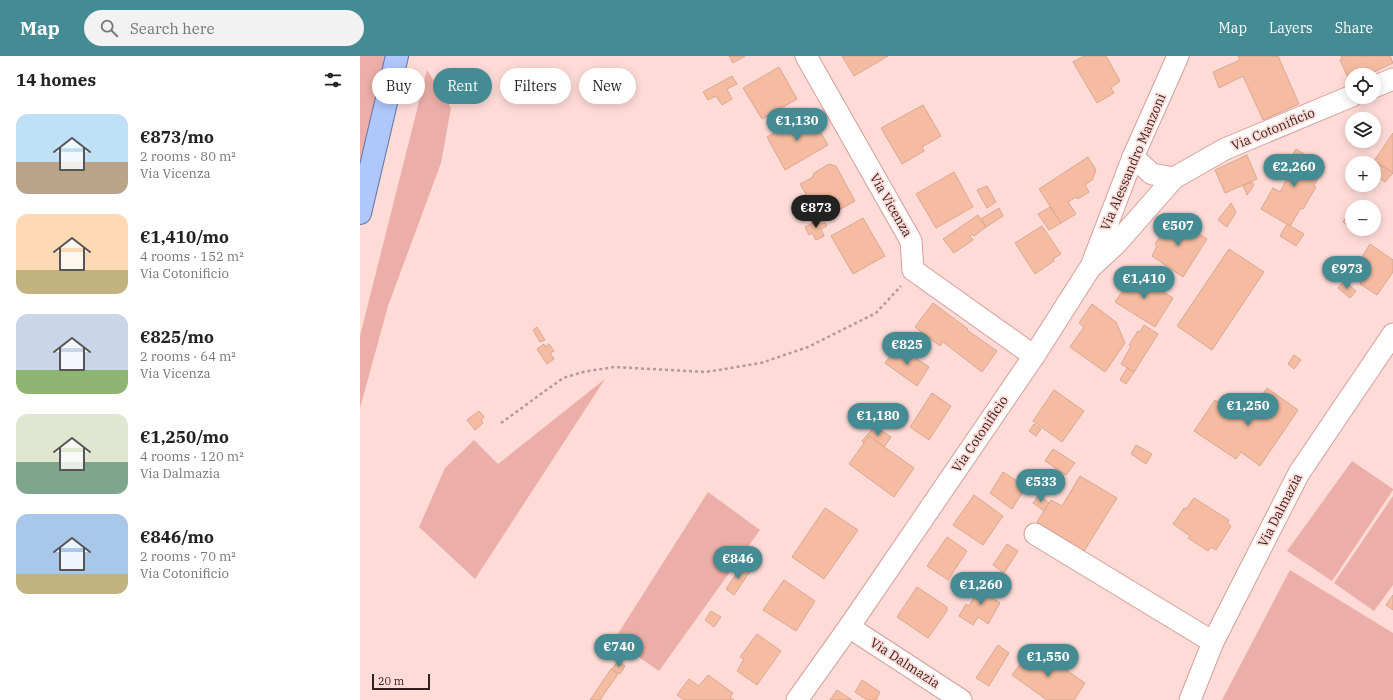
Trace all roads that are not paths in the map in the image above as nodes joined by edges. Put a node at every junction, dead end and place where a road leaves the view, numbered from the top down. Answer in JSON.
{"nodes":[{"id":1,"x":397,"y":56,"type":"edge"},
{"id":2,"x":806,"y":56,"type":"edge"},
{"id":3,"x":1178,"y":56,"type":"edge"},
{"id":4,"x":1393,"y":79,"type":"edge"},
{"id":5,"x":1381,"y":84,"type":"edge"},
{"id":6,"x":1345,"y":99,"type":"edge"},
{"id":7,"x":1133,"y":157,"type":"junction"},
{"id":8,"x":1174,"y":178,"type":"junction"},
{"id":9,"x":360,"y":214,"type":"edge"},
{"id":10,"x":1090,"y":268,"type":"junction"},
{"id":11,"x":1393,"y":334,"type":"edge"},
{"id":12,"x":1034,"y":356,"type":"junction"},
{"id":13,"x":1035,"y":534,"type":"dead end"},
{"id":14,"x":849,"y":627,"type":"junction"},
{"id":15,"x":1213,"y":642,"type":"junction"},
{"id":16,"x":954,"y":698,"type":"edge"},
{"id":17,"x":797,"y":700,"type":"edge"},
{"id":18,"x":1190,"y":700,"type":"edge"}],
"edges":[{"from":1,"to":9,"type":"main road"},
{"from":2,"to":12,"type":"street","name":"Via Vicenza"},
{"from":3,"to":7,"type":"street","name":"Via Alessandro Manzoni"},
{"from":4,"to":5,"type":"street"},
{"from":6,"to":8,"type":"street","name":"Via Cotonificio"},
{"from":7,"to":8,"type":"street"},
{"from":7,"to":10,"type":"street","name":"Via Alessandro Manzoni"},
{"from":8,"to":10,"type":"street","name":"Via Cotonificio"},
{"from":10,"to":12,"type":"street","name":"Via Cotonificio"},
{"from":11,"to":15,"type":"street","name":"Via Dalmazia"},
{"from":12,"to":14,"type":"street","name":"Via Cotonificio"},
{"from":13,"to":15,"type":"street"},
{"from":14,"to":16,"type":"street","name":"Via Dalmazia"},
{"from":14,"to":17,"type":"street","name":"Via Cotonificio"},
{"from":15,"to":18,"type":"street","name":"Via Dalmazia"}]}
